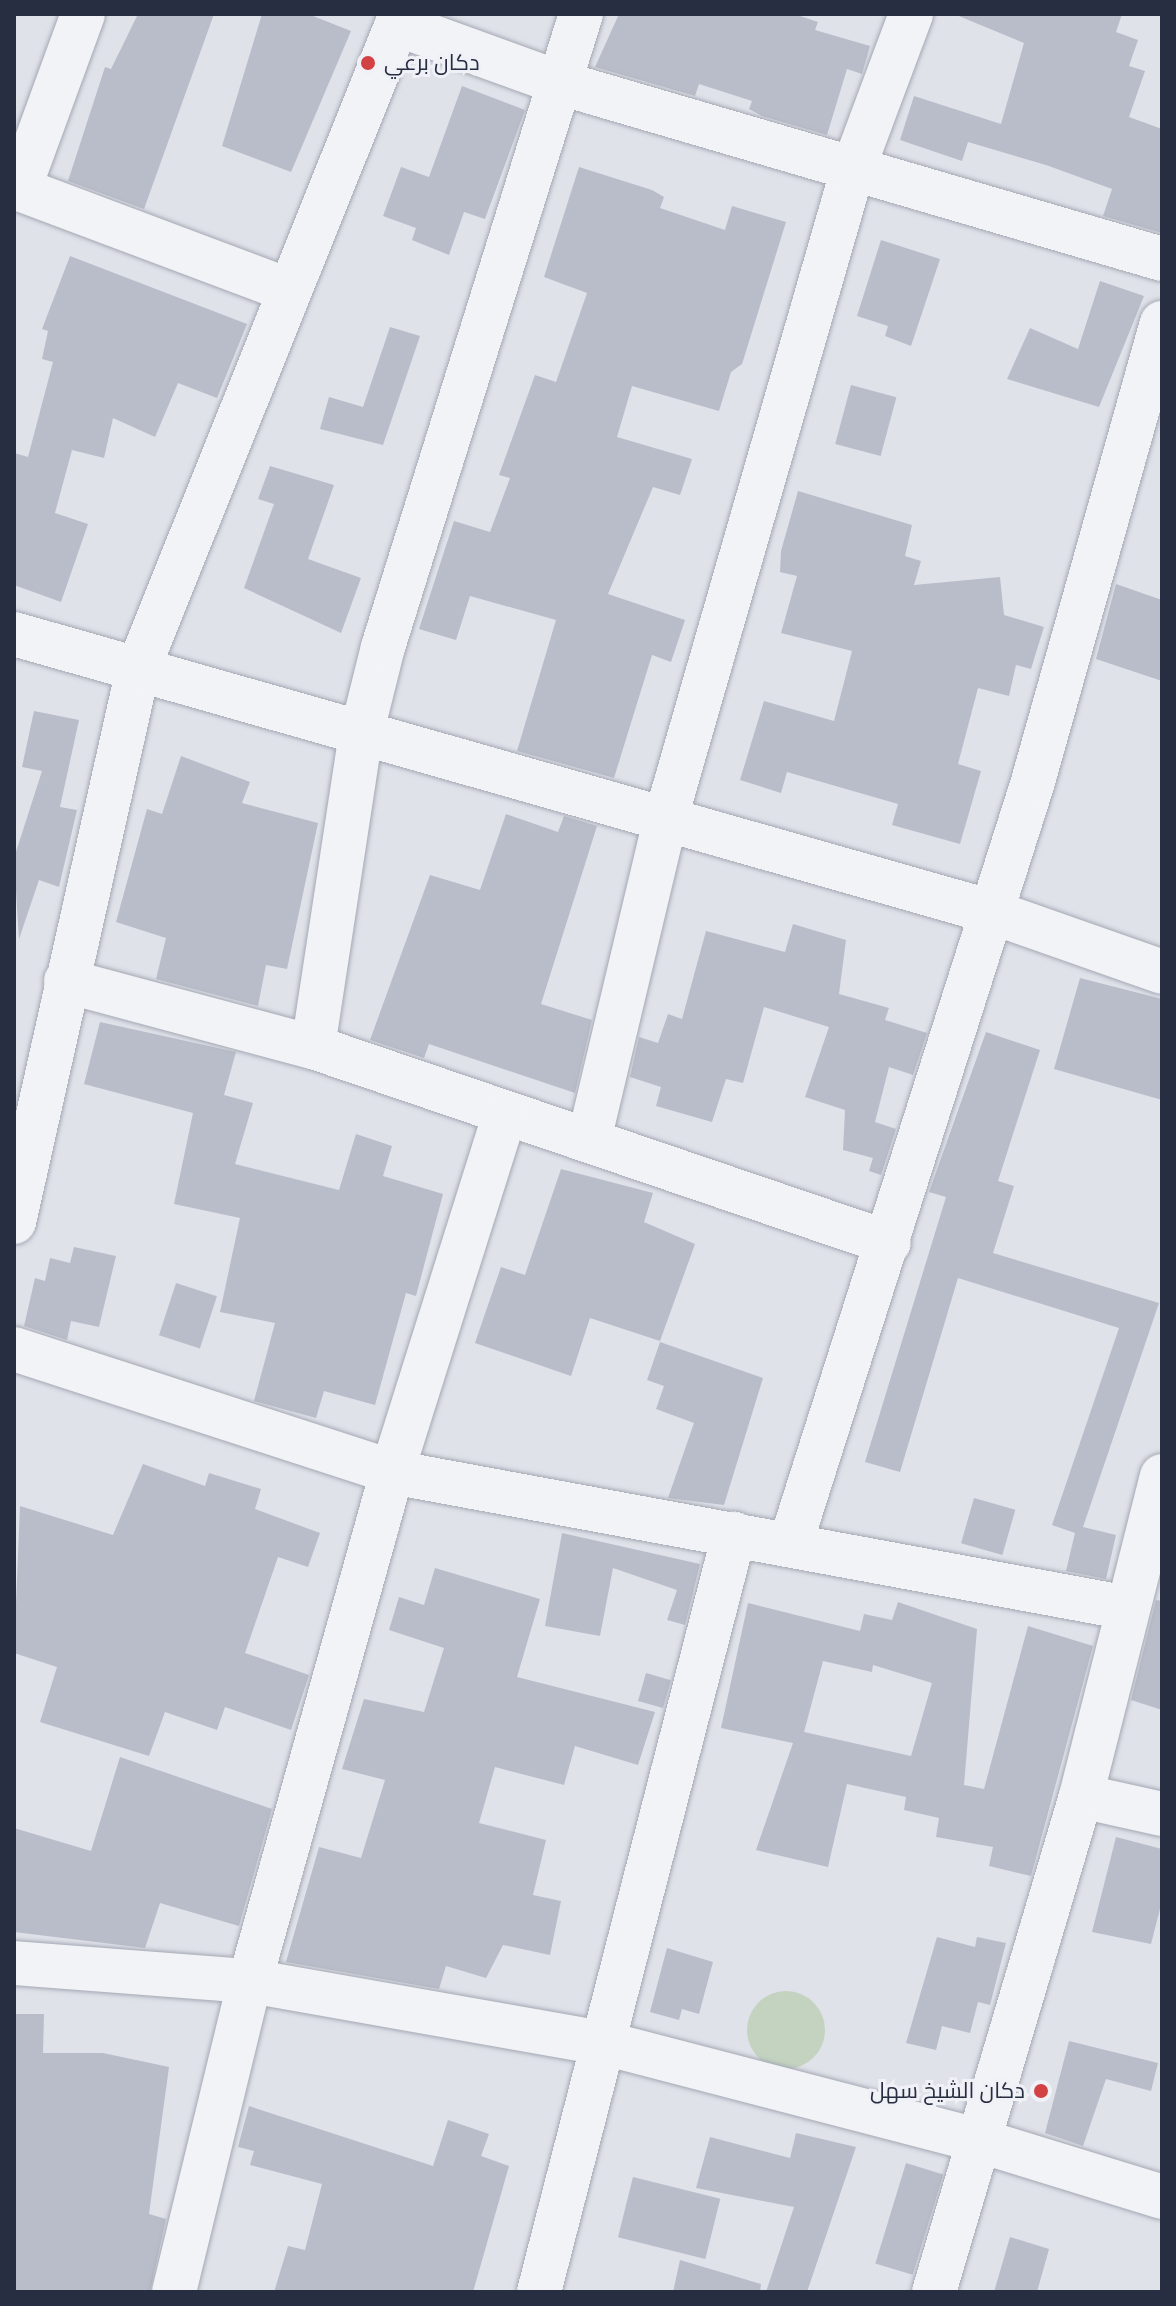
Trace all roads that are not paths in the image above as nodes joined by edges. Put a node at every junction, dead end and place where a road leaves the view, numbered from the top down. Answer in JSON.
{"nodes":[{"id":1,"x":83,"y":14,"type":"edge"},
{"id":2,"x":581,"y":14,"type":"edge"},
{"id":3,"x":911,"y":14,"type":"edge"},
{"id":4,"x":399,"y":19,"type":"edge"},
{"id":5,"x":557,"y":82,"type":"junction"},
{"id":6,"x":852,"y":172,"type":"junction"},
{"id":7,"x":16,"y":188,"type":"edge"},
{"id":8,"x":1162,"y":259,"type":"edge"},
{"id":9,"x":285,"y":289,"type":"junction"},
{"id":10,"x":1162,"y":323,"type":"edge"},
{"id":11,"x":14,"y":634,"type":"edge"},
{"id":12,"x":138,"y":669,"type":"junction"},
{"id":13,"x":361,"y":735,"type":"junction"},
{"id":14,"x":664,"y":824,"type":"junction"},
{"id":15,"x":992,"y":912,"type":"junction"},
{"id":16,"x":1162,"y":972,"type":"edge"},
{"id":17,"x":66,"y":981,"type":"junction"},
{"id":18,"x":313,"y":1047,"type":"junction"},
{"id":19,"x":505,"y":1113,"type":"junction"},
{"id":20,"x":589,"y":1140,"type":"junction"},
{"id":21,"x":14,"y":1222,"type":"edge"},
{"id":22,"x":889,"y":1243,"type":"junction"},
{"id":23,"x":14,"y":1349,"type":"edge"},
{"id":24,"x":392,"y":1472,"type":"junction"},
{"id":25,"x":1159,"y":1500,"type":"edge"},
{"id":26,"x":734,"y":1534,"type":"junction"},
{"id":27,"x":790,"y":1545,"type":"junction"},
{"id":28,"x":1128,"y":1608,"type":"junction"},
{"id":29,"x":1081,"y":1796,"type":"junction"},
{"id":30,"x":1162,"y":1814,"type":"edge"},
{"id":31,"x":14,"y":1963,"type":"edge"},
{"id":32,"x":250,"y":1981,"type":"junction"},
{"id":33,"x":608,"y":2044,"type":"junction"},
{"id":34,"x":974,"y":2139,"type":"junction"},
{"id":35,"x":1162,"y":2197,"type":"edge"},
{"id":36,"x":174,"y":2292,"type":"edge"},
{"id":37,"x":539,"y":2292,"type":"edge"},
{"id":38,"x":934,"y":2292,"type":"edge"}],
"edges":[{"from":1,"to":7,"type":"street"},
{"from":2,"to":5,"type":"street"},
{"from":3,"to":6,"type":"street"},
{"from":4,"to":5,"type":"street"},
{"from":4,"to":9,"type":"street"},
{"from":5,"to":6,"type":"street"},
{"from":5,"to":13,"type":"street"},
{"from":6,"to":8,"type":"street"},
{"from":6,"to":14,"type":"street"},
{"from":7,"to":9,"type":"street"},
{"from":9,"to":12,"type":"street"},
{"from":10,"to":15,"type":"street"},
{"from":11,"to":12,"type":"street"},
{"from":12,"to":13,"type":"street"},
{"from":12,"to":17,"type":"street"},
{"from":13,"to":14,"type":"street"},
{"from":13,"to":18,"type":"street"},
{"from":14,"to":15,"type":"street"},
{"from":14,"to":20,"type":"street"},
{"from":15,"to":16,"type":"street"},
{"from":15,"to":22,"type":"street"},
{"from":17,"to":18,"type":"street"},
{"from":17,"to":21,"type":"street"},
{"from":18,"to":19,"type":"street"},
{"from":19,"to":20,"type":"street"},
{"from":19,"to":24,"type":"street"},
{"from":20,"to":22,"type":"street"},
{"from":22,"to":27,"type":"street"},
{"from":23,"to":24,"type":"street"},
{"from":24,"to":26,"type":"street"},
{"from":24,"to":32,"type":"street"},
{"from":25,"to":28,"type":"street"},
{"from":26,"to":27,"type":"street"},
{"from":26,"to":33,"type":"street"},
{"from":27,"to":28,"type":"street"},
{"from":28,"to":29,"type":"street"},
{"from":29,"to":30,"type":"street"},
{"from":29,"to":34,"type":"street"},
{"from":31,"to":32,"type":"street"},
{"from":32,"to":33,"type":"street"},
{"from":32,"to":36,"type":"street"},
{"from":33,"to":34,"type":"street"},
{"from":33,"to":37,"type":"street"},
{"from":34,"to":35,"type":"street"},
{"from":34,"to":38,"type":"street"}]}
